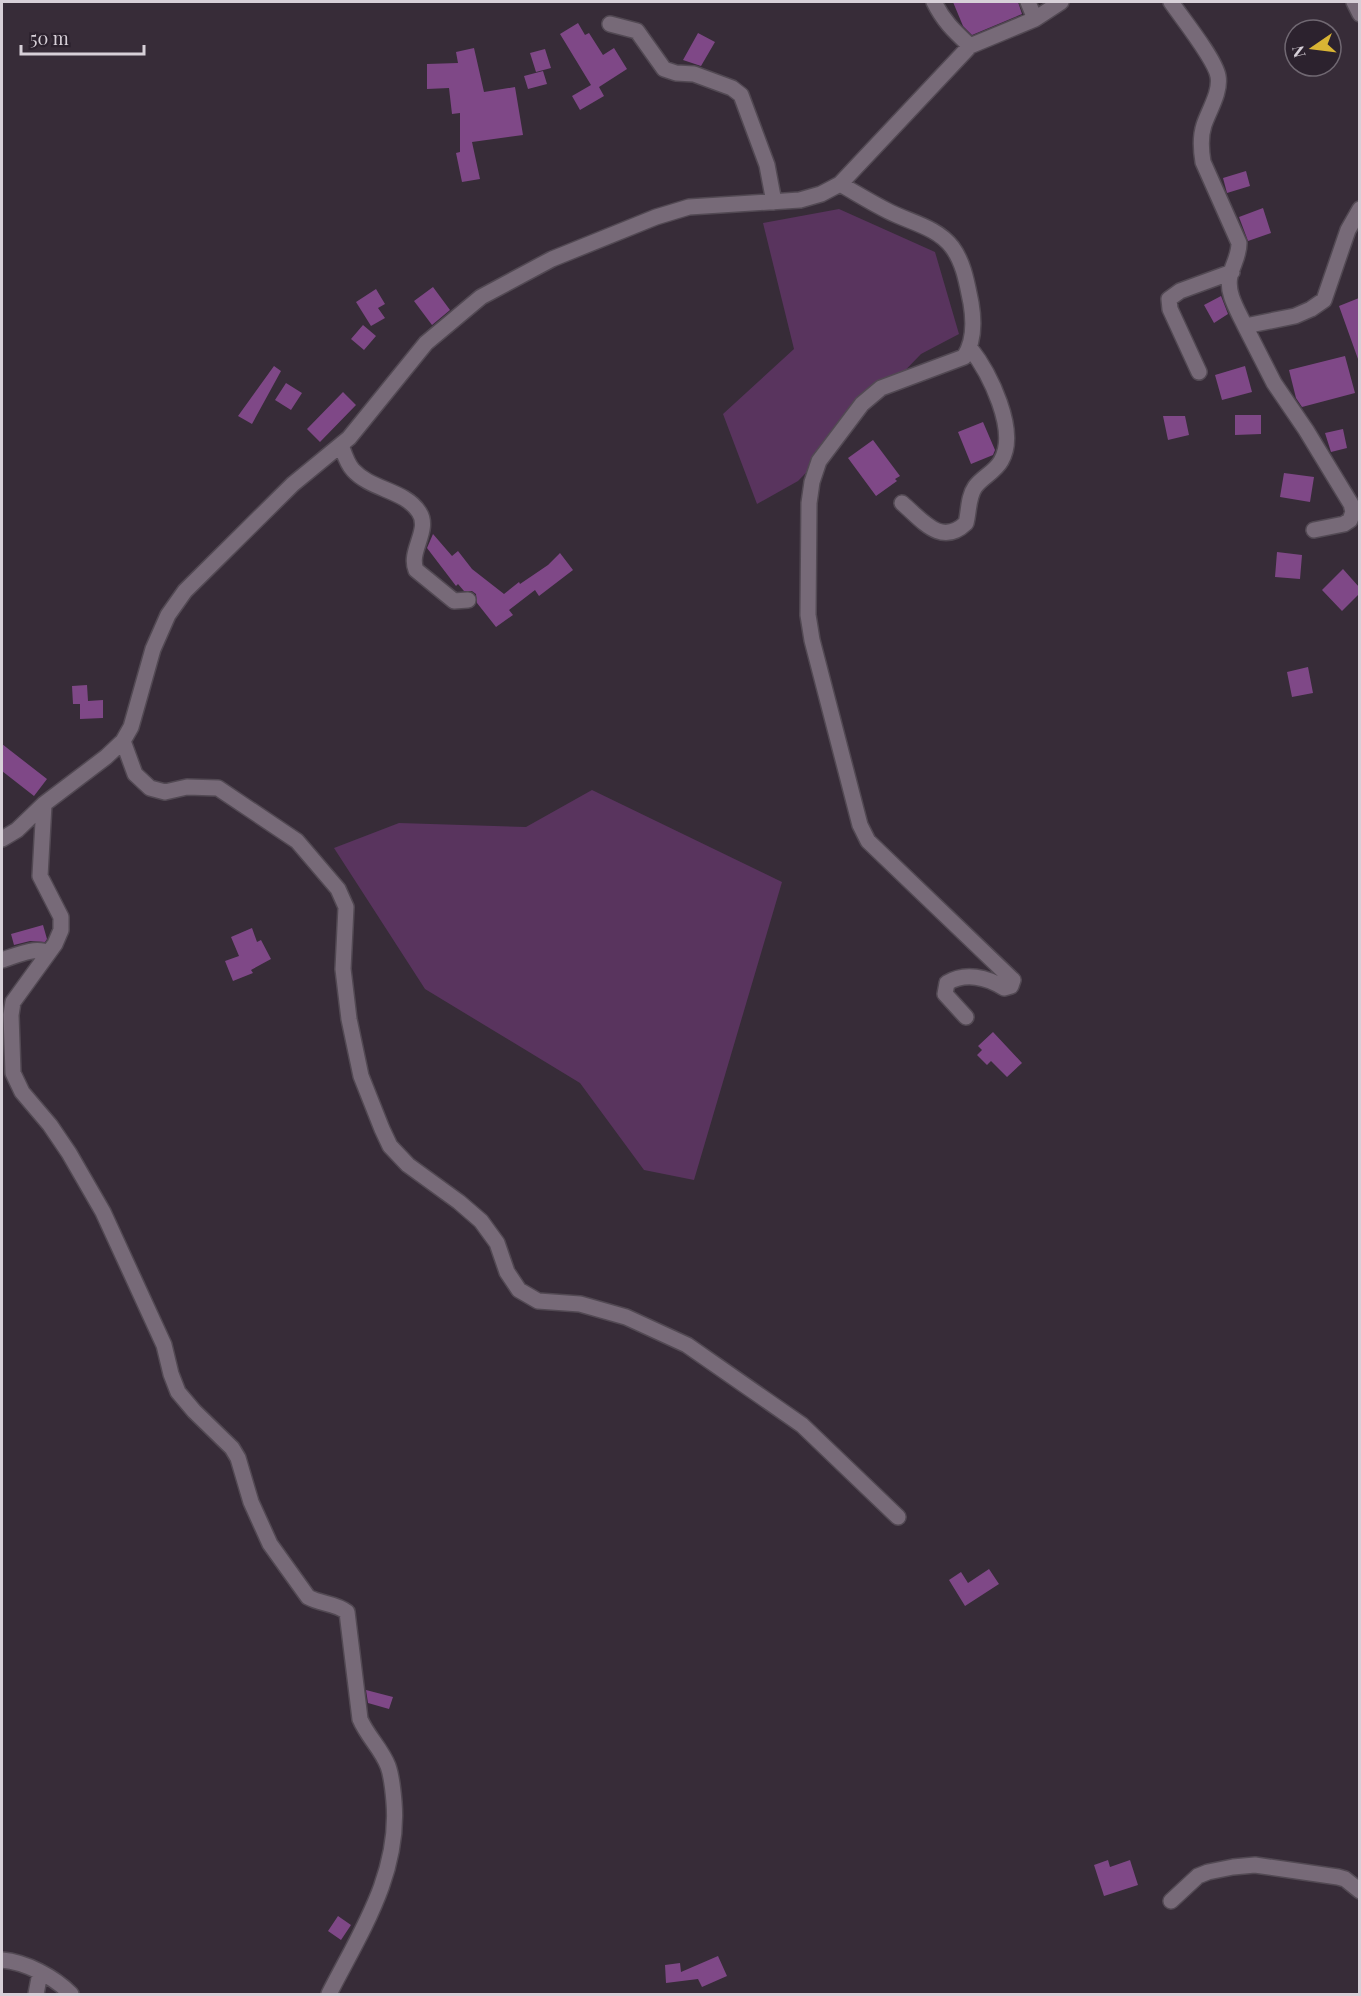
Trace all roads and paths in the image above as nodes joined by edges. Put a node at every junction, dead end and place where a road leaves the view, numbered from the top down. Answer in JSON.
{"nodes":[{"id":1,"x":934,"y":2,"type":"edge"},
{"id":2,"x":1028,"y":2,"type":"edge"},
{"id":3,"x":1061,"y":2,"type":"edge"},
{"id":4,"x":1171,"y":2,"type":"edge"},
{"id":5,"x":1354,"y":2,"type":"edge"},
{"id":6,"x":1359,"y":14,"type":"edge"},
{"id":7,"x":1035,"y":20,"type":"junction"},
{"id":8,"x":610,"y":24,"type":"dead end"},
{"id":9,"x":970,"y":46,"type":"junction"},
{"id":10,"x":840,"y":184,"type":"junction"},
{"id":11,"x":774,"y":202,"type":"junction"},
{"id":12,"x":1359,"y":209,"type":"edge"},
{"id":13,"x":1232,"y":272,"type":"junction"},
{"id":14,"x":1245,"y":326,"type":"junction"},
{"id":15,"x":970,"y":348,"type":"junction"},
{"id":16,"x":1199,"y":372,"type":"dead end"},
{"id":17,"x":341,"y":445,"type":"junction"},
{"id":18,"x":902,"y":503,"type":"dead end"},
{"id":19,"x":1314,"y":530,"type":"dead end"},
{"id":20,"x":468,"y":600,"type":"dead end"},
{"id":21,"x":123,"y":741,"type":"junction"},
{"id":22,"x":44,"y":804,"type":"junction"},
{"id":23,"x":2,"y":839,"type":"edge"},
{"id":24,"x":48,"y":953,"type":"junction"},
{"id":25,"x":2,"y":960,"type":"edge"},
{"id":26,"x":966,"y":1017,"type":"dead end"},
{"id":27,"x":898,"y":1517,"type":"dead end"},
{"id":28,"x":1359,"y":1891,"type":"edge"},
{"id":29,"x":1171,"y":1901,"type":"dead end"},
{"id":30,"x":2,"y":1960,"type":"edge"},
{"id":31,"x":39,"y":1973,"type":"junction"},
{"id":32,"x":36,"y":1995,"type":"edge"},
{"id":33,"x":71,"y":1995,"type":"edge"},
{"id":34,"x":329,"y":1995,"type":"edge"}],
"edges":[{"from":1,"to":9,"type":"street"},
{"from":2,"to":7,"type":"street"},
{"from":3,"to":7,"type":"street"},
{"from":4,"to":13,"type":"street"},
{"from":5,"to":6,"type":"street"},
{"from":7,"to":9,"type":"street"},
{"from":8,"to":11,"type":"street"},
{"from":9,"to":10,"type":"street"},
{"from":10,"to":11,"type":"street"},
{"from":10,"to":15,"type":"street"},
{"from":11,"to":17,"type":"street"},
{"from":12,"to":14,"type":"street"},
{"from":13,"to":14,"type":"street"},
{"from":13,"to":16,"type":"street"},
{"from":14,"to":19,"type":"street"},
{"from":15,"to":18,"type":"street"},
{"from":15,"to":26,"type":"street"},
{"from":17,"to":20,"type":"street"},
{"from":17,"to":21,"type":"street"},
{"from":21,"to":22,"type":"street"},
{"from":21,"to":27,"type":"street"},
{"from":22,"to":23,"type":"street"},
{"from":22,"to":24,"type":"street"},
{"from":24,"to":25,"type":"street"},
{"from":24,"to":34,"type":"street"},
{"from":28,"to":29,"type":"street"},
{"from":30,"to":31,"type":"street"},
{"from":31,"to":32,"type":"street"},
{"from":31,"to":33,"type":"street"}]}
